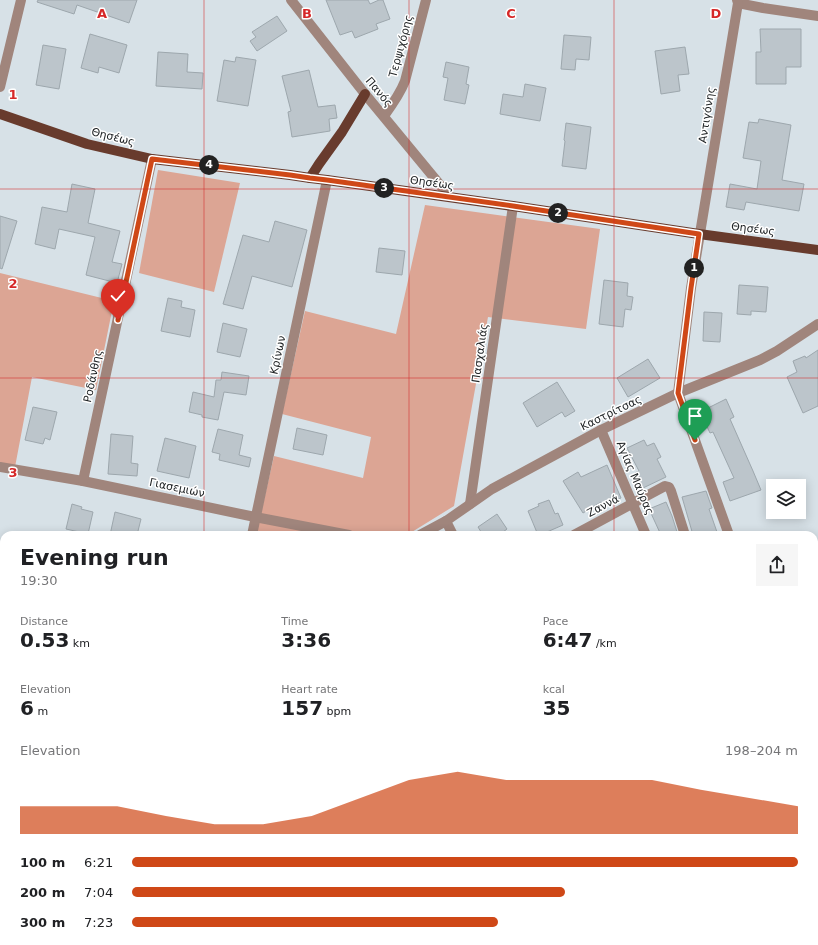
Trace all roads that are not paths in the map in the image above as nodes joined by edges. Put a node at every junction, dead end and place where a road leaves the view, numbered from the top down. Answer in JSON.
{"nodes":[{"id":1,"x":21,"y":0,"type":"edge"},
{"id":2,"x":291,"y":0,"type":"edge"},
{"id":3,"x":426,"y":0,"type":"edge"},
{"id":4,"x":737,"y":2,"type":"edge"},
{"id":5,"x":818,"y":16,"type":"edge"},
{"id":6,"x":0,"y":87,"type":"edge"},
{"id":7,"x":365,"y":94,"type":"junction"},
{"id":8,"x":0,"y":114,"type":"edge"},
{"id":9,"x":384,"y":116,"type":"junction"},
{"id":10,"x":152,"y":159,"type":"junction"},
{"id":11,"x":310,"y":178,"type":"junction"},
{"id":12,"x":327,"y":180,"type":"junction"},
{"id":13,"x":450,"y":198,"type":"junction"},
{"id":14,"x":513,"y":206,"type":"junction"},
{"id":15,"x":699,"y":234,"type":"junction"},
{"id":16,"x":818,"y":250,"type":"edge"},
{"id":17,"x":818,"y":324,"type":"edge"},
{"id":18,"x":678,"y":393,"type":"junction"},
{"id":19,"x":601,"y":430,"type":"junction"},
{"id":20,"x":0,"y":467,"type":"edge"},
{"id":21,"x":83,"y":481,"type":"junction"},
{"id":22,"x":470,"y":504,"type":"junction"},
{"id":23,"x":632,"y":504,"type":"junction"},
{"id":24,"x":256,"y":517,"type":"junction"},
{"id":25,"x":446,"y":521,"type":"junction"},
{"id":26,"x":253,"y":531,"type":"edge"},
{"id":27,"x":328,"y":531,"type":"edge"},
{"id":28,"x":427,"y":531,"type":"edge"},
{"id":29,"x":451,"y":531,"type":"edge"},
{"id":30,"x":581,"y":531,"type":"edge"},
{"id":31,"x":644,"y":531,"type":"edge"},
{"id":32,"x":684,"y":531,"type":"edge"},
{"id":33,"x":728,"y":531,"type":"edge"}],
"edges":[{"from":1,"to":6,"type":"street"},
{"from":2,"to":7,"type":"street","name":"Πανός"},
{"from":3,"to":9,"type":"street","name":"Τερψιχόρης"},
{"from":4,"to":5,"type":"street"},
{"from":4,"to":15,"type":"street","name":"Αντιγόνης"},
{"from":7,"to":9,"type":"street","name":"Πανός"},
{"from":7,"to":11,"type":"main road"},
{"from":8,"to":10,"type":"main road","name":"Θησέως"},
{"from":9,"to":13,"type":"street","name":"Πανός"},
{"from":10,"to":11,"type":"main road","name":"Θησέως"},
{"from":10,"to":21,"type":"street","name":"Ροδάνθης"},
{"from":11,"to":12,"type":"main road","name":"Θησέως"},
{"from":12,"to":13,"type":"main road","name":"Θησέως"},
{"from":12,"to":24,"type":"street","name":"Κρίνων"},
{"from":13,"to":14,"type":"main road","name":"Θησέως"},
{"from":14,"to":15,"type":"main road","name":"Θησέως"},
{"from":14,"to":22,"type":"street","name":"Πασχαλιάς"},
{"from":15,"to":16,"type":"main road","name":"Θησέως"},
{"from":15,"to":18,"type":"street","name":"Αντιγόνης"},
{"from":17,"to":18,"type":"street","name":"Καστρίτσας"},
{"from":18,"to":19,"type":"street","name":"Καστρίτσας"},
{"from":18,"to":33,"type":"street"},
{"from":19,"to":22,"type":"street","name":"Καστρίτσας"},
{"from":19,"to":23,"type":"street","name":"Αγίας Μαύρας"},
{"from":20,"to":21,"type":"street","name":"Γιασεμιών"},
{"from":21,"to":24,"type":"street","name":"Γιασεμιών"},
{"from":22,"to":25,"type":"street","name":"Καστρίτσας"},
{"from":23,"to":30,"type":"street","name":"Ζαννά"},
{"from":23,"to":31,"type":"street","name":"Αγίας Μαύρας"},
{"from":23,"to":32,"type":"street","name":"Ζαννά"},
{"from":24,"to":26,"type":"street","name":"Κρίνων"},
{"from":24,"to":27,"type":"street","name":"Γιασεμιών"},
{"from":25,"to":28,"type":"street","name":"Καστρίτσας"},
{"from":25,"to":29,"type":"street"}]}
